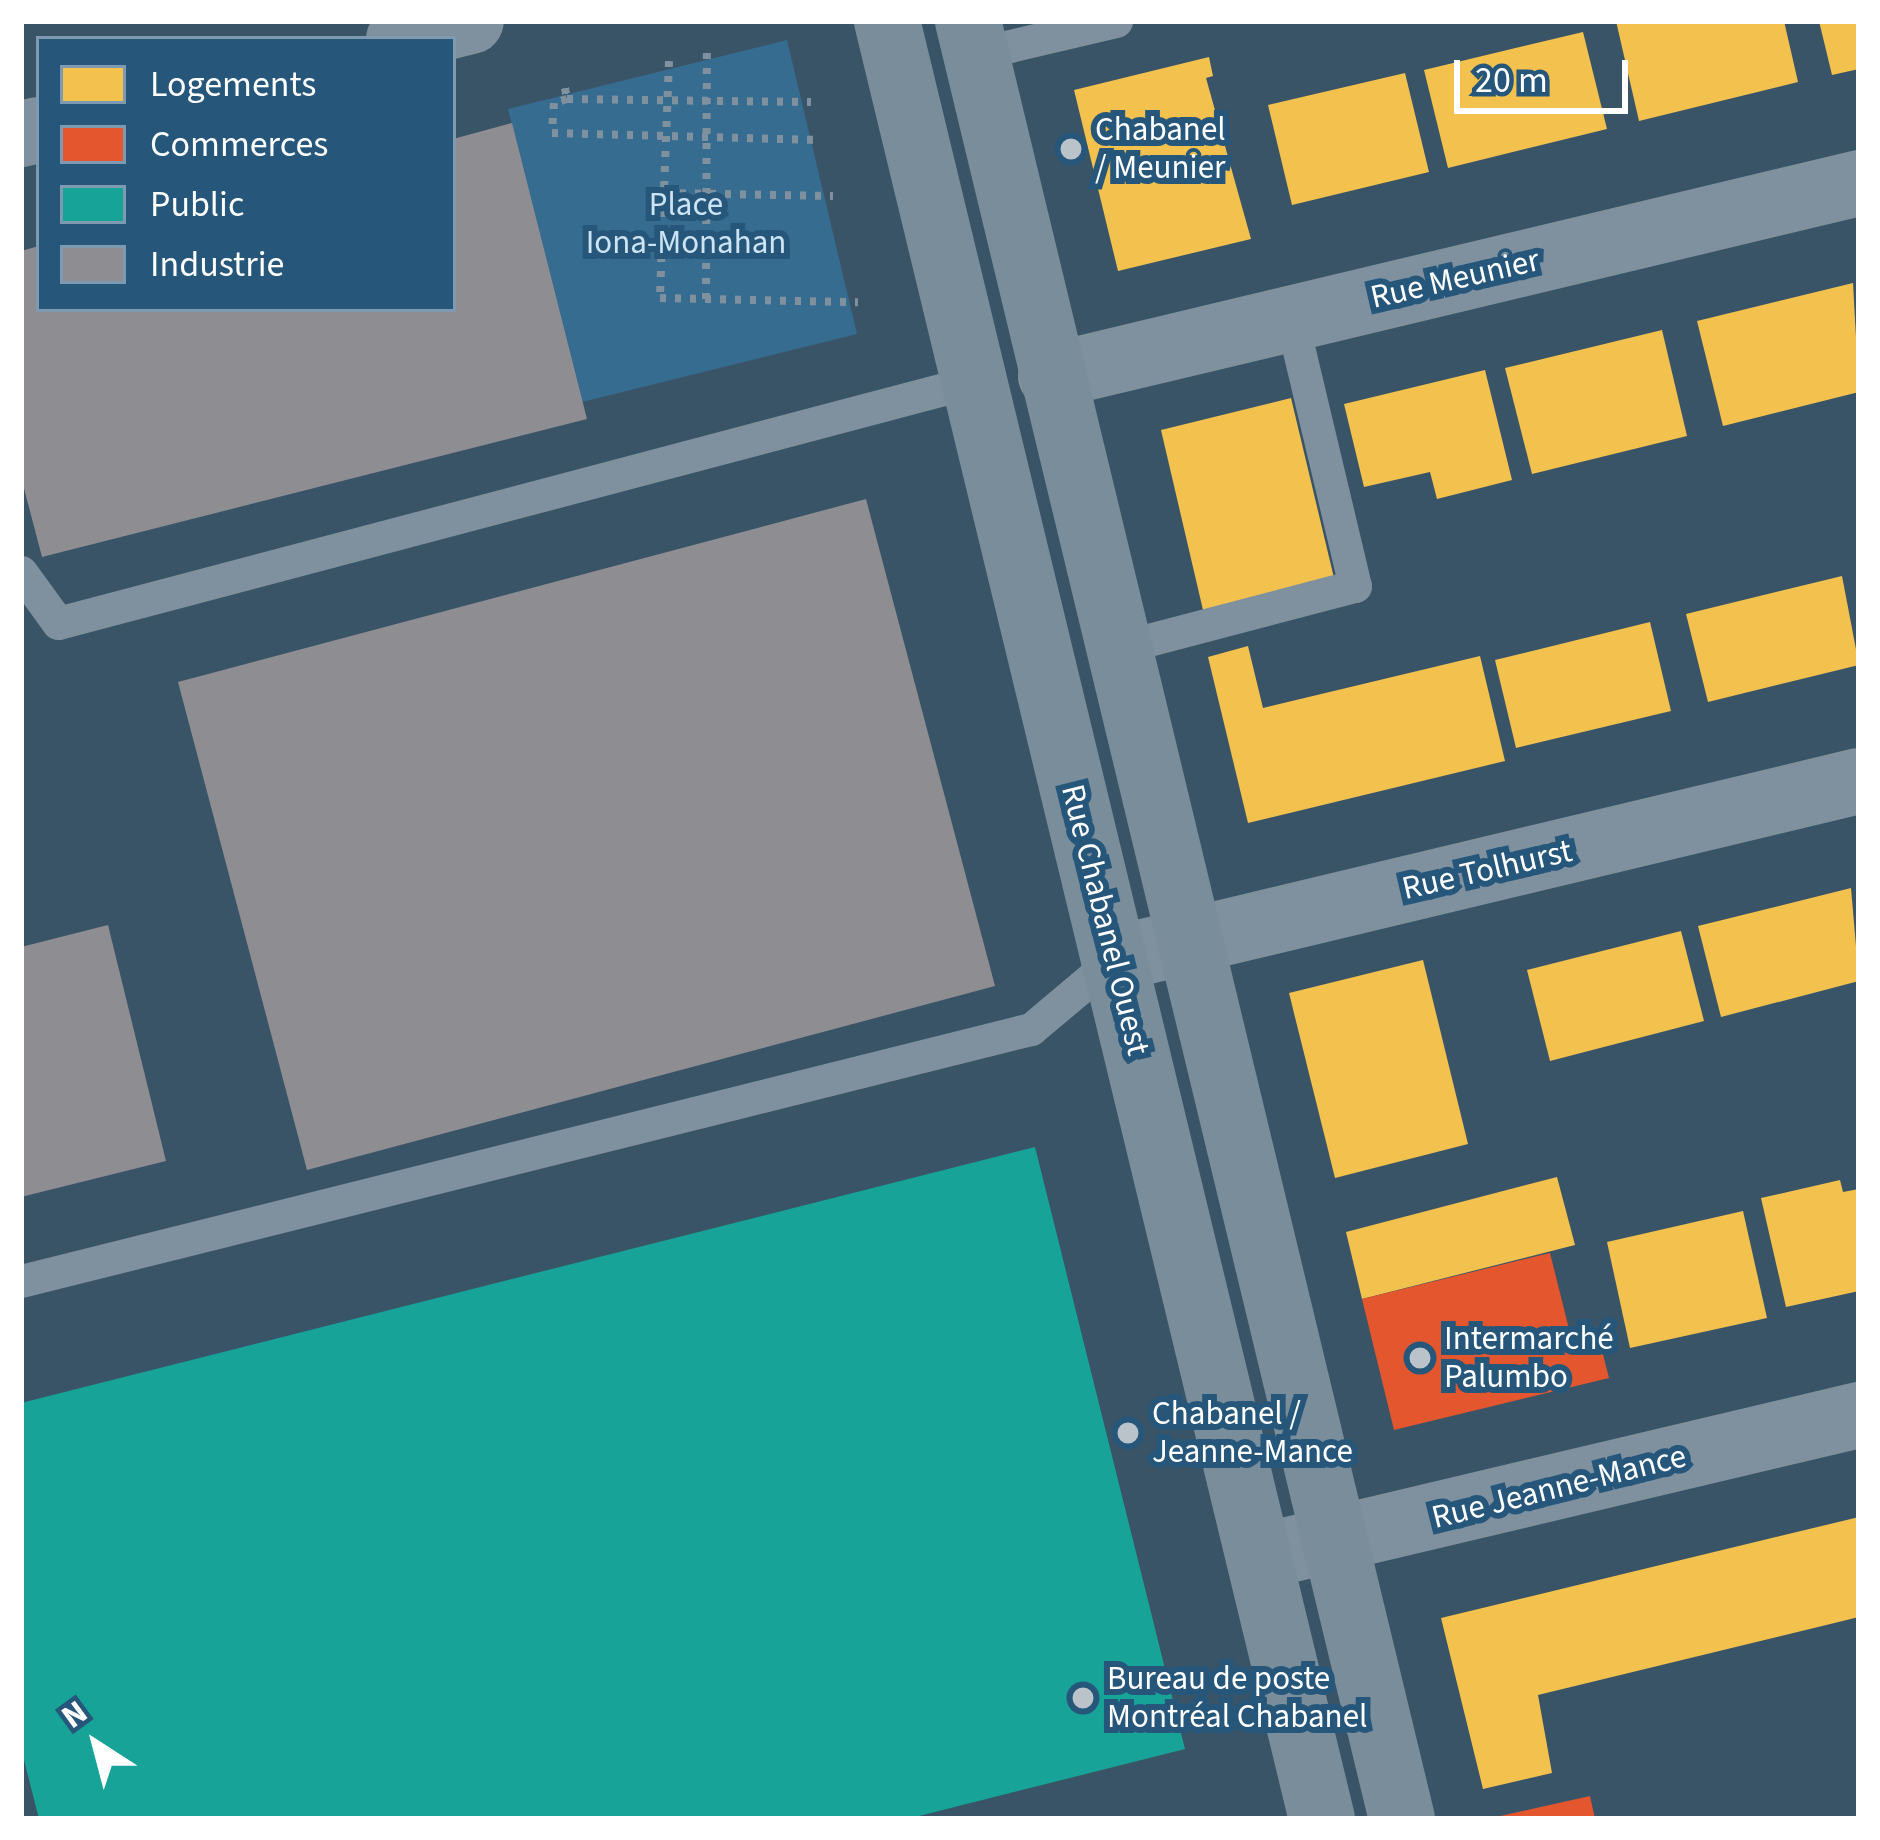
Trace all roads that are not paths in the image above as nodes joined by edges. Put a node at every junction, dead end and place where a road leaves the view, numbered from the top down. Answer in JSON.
{"nodes":[{"id":1,"x":470,"y":21,"type":"edge"},
{"id":2,"x":887,"y":21,"type":"edge"},
{"id":3,"x":1116,"y":21,"type":"edge"},
{"id":4,"x":411,"y":36,"type":"edge"},
{"id":5,"x":972,"y":38,"type":"edge"},
{"id":6,"x":1859,"y":182,"type":"edge"},
{"id":7,"x":1292,"y":318,"type":"junction"},
{"id":8,"x":1051,"y":376,"type":"junction"},
{"id":9,"x":974,"y":381,"type":"junction"},
{"id":10,"x":21,"y":572,"type":"edge"},
{"id":11,"x":1118,"y":648,"type":"junction"},
{"id":12,"x":1859,"y":781,"type":"edge"},
{"id":13,"x":1189,"y":940,"type":"junction"},
{"id":14,"x":1114,"y":959,"type":"junction"},
{"id":15,"x":21,"y":1281,"type":"edge"},
{"id":16,"x":1859,"y":1415,"type":"edge"},
{"id":17,"x":1334,"y":1540,"type":"junction"},
{"id":18,"x":1259,"y":1557,"type":"junction"},
{"id":19,"x":1322,"y":1819,"type":"edge"},
{"id":20,"x":1402,"y":1819,"type":"edge"}],
"edges":[{"from":1,"to":4,"type":"street"},
{"from":2,"to":9,"type":"street","name":"Rue Chabanel Ouest"},
{"from":3,"to":5,"type":"lane"},
{"from":5,"to":8,"type":"street"},
{"from":6,"to":7,"type":"street","name":"Rue Meunier"},
{"from":7,"to":8,"type":"street","name":"Rue Meunier"},
{"from":7,"to":11,"type":"lane"},
{"from":8,"to":11,"type":"street"},
{"from":9,"to":10,"type":"lane"},
{"from":9,"to":14,"type":"street","name":"Rue Chabanel Ouest"},
{"from":11,"to":13,"type":"street"},
{"from":12,"to":13,"type":"street","name":"Rue Tolhurst"},
{"from":13,"to":14,"type":"street","name":"Rue Tolhurst"},
{"from":13,"to":17,"type":"street"},
{"from":14,"to":15,"type":"lane"},
{"from":14,"to":18,"type":"street","name":"Rue Chabanel Ouest"},
{"from":16,"to":17,"type":"street","name":"Rue Jeanne-Mance"},
{"from":17,"to":18,"type":"street","name":"Rue Jeanne-Mance"},
{"from":17,"to":20,"type":"street"},
{"from":18,"to":19,"type":"street","name":"Rue Chabanel Ouest"}]}
